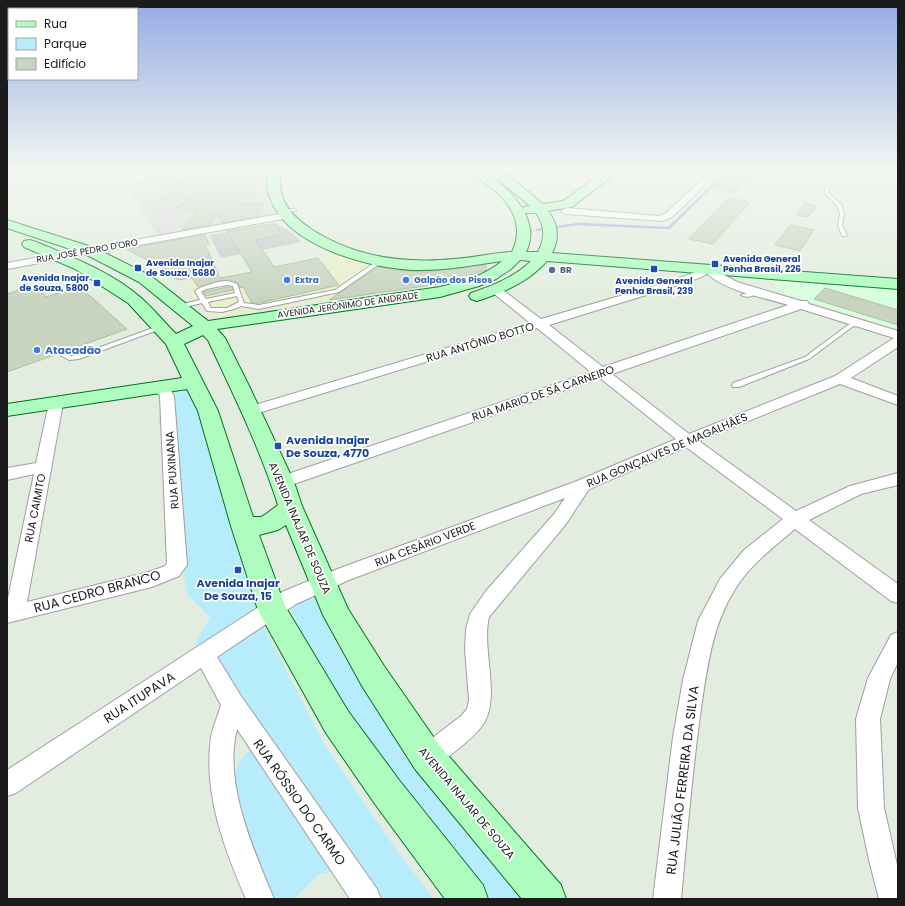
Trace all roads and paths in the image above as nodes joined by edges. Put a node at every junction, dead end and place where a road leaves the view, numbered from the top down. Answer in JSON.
{"nodes":[{"id":1,"x":281,"y":213,"type":"edge"},
{"id":2,"x":288,"y":213,"type":"edge"},
{"id":3,"x":517,"y":213,"type":"edge"},
{"id":4,"x":524,"y":213,"type":"edge"},
{"id":5,"x":543,"y":213,"type":"edge"},
{"id":6,"x":561,"y":213,"type":"edge"},
{"id":7,"x":605,"y":213,"type":"edge"},
{"id":8,"x":671,"y":213,"type":"edge"},
{"id":9,"x":842,"y":213,"type":"edge"},
{"id":10,"x":521,"y":220,"type":"junction"},
{"id":11,"x":7,"y":224,"type":"edge"},
{"id":12,"x":550,"y":224,"type":"junction"},
{"id":13,"x":844,"y":235,"type":"dead end"},
{"id":14,"x":7,"y":238,"type":"edge"},
{"id":15,"x":90,"y":251,"type":"junction"},
{"id":16,"x":59,"y":256,"type":"junction"},
{"id":17,"x":516,"y":256,"type":"junction"},
{"id":18,"x":542,"y":257,"type":"junction"},
{"id":19,"x":379,"y":262,"type":"junction"},
{"id":20,"x":474,"y":262,"type":"junction"},
{"id":21,"x":7,"y":266,"type":"edge"},
{"id":22,"x":708,"y":269,"type":"junction"},
{"id":23,"x":748,"y":272,"type":"junction"},
{"id":24,"x":500,"y":282,"type":"junction"},
{"id":25,"x":898,"y":284,"type":"edge"},
{"id":26,"x":760,"y":292,"type":"junction"},
{"id":27,"x":239,"y":294,"type":"junction"},
{"id":28,"x":203,"y":302,"type":"junction"},
{"id":29,"x":241,"y":304,"type":"junction"},
{"id":30,"x":803,"y":304,"type":"junction"},
{"id":31,"x":181,"y":306,"type":"junction"},
{"id":32,"x":853,"y":323,"type":"junction"},
{"id":33,"x":541,"y":324,"type":"junction"},
{"id":34,"x":161,"y":327,"type":"junction"},
{"id":35,"x":210,"y":333,"type":"junction"},
{"id":36,"x":898,"y":335,"type":"edge"},
{"id":37,"x":898,"y":341,"type":"edge"},
{"id":38,"x":174,"y":342,"type":"junction"},
{"id":39,"x":63,"y":355,"type":"dead end"},
{"id":40,"x":603,"y":373,"type":"junction"},
{"id":41,"x":840,"y":379,"type":"junction"},
{"id":42,"x":195,"y":382,"type":"junction"},
{"id":43,"x":736,"y":385,"type":"dead end"},
{"id":44,"x":157,"y":389,"type":"junction"},
{"id":45,"x":898,"y":401,"type":"edge"},
{"id":46,"x":56,"y":403,"type":"junction"},
{"id":47,"x":7,"y":410,"type":"edge"},
{"id":48,"x":250,"y":411,"type":"junction"},
{"id":49,"x":687,"y":440,"type":"junction"},
{"id":50,"x":43,"y":466,"type":"junction"},
{"id":51,"x":7,"y":474,"type":"edge"},
{"id":52,"x":898,"y":479,"type":"edge"},
{"id":53,"x":282,"y":482,"type":"junction"},
{"id":54,"x":583,"y":485,"type":"junction"},
{"id":55,"x":290,"y":506,"type":"junction"},
{"id":56,"x":794,"y":520,"type":"junction"},
{"id":57,"x":243,"y":526,"type":"junction"},
{"id":58,"x":178,"y":558,"type":"joint"},
{"id":59,"x":323,"y":584,"type":"junction"},
{"id":60,"x":898,"y":595,"type":"edge"},
{"id":61,"x":272,"y":610,"type":"junction"},
{"id":62,"x":11,"y":614,"type":"edge"},
{"id":63,"x":898,"y":641,"type":"edge"},
{"id":64,"x":204,"y":654,"type":"junction"},
{"id":65,"x":233,"y":704,"type":"junction"},
{"id":66,"x":427,"y":757,"type":"junction"},
{"id":67,"x":7,"y":784,"type":"edge"},
{"id":68,"x":260,"y":899,"type":"edge"},
{"id":69,"x":367,"y":899,"type":"edge"},
{"id":70,"x":469,"y":899,"type":"edge"},
{"id":71,"x":548,"y":899,"type":"edge"},
{"id":72,"x":667,"y":899,"type":"edge"},
{"id":73,"x":893,"y":899,"type":"edge"}],
"edges":[{"from":1,"to":15,"type":"street","name":"RUA JOSÉ PEDRO D'ORO"},
{"from":2,"to":19,"type":"main road"},
{"from":3,"to":10,"type":"main road"},
{"from":4,"to":10,"type":"main road"},
{"from":5,"to":12,"type":"main road"},
{"from":6,"to":12,"type":"main road"},
{"from":7,"to":8,"type":"street"},
{"from":9,"to":13,"type":"lane"},
{"from":10,"to":12,"type":"main road"},
{"from":10,"to":17,"type":"main road"},
{"from":11,"to":15,"type":"main road","name":"AVENIDA INAJAR DE SOUZA"},
{"from":12,"to":18,"type":"main road"},
{"from":14,"to":16,"type":"main road"},
{"from":15,"to":16,"type":"street","name":"RUA JOSÉ PEDRO D'ORO"},
{"from":15,"to":31,"type":"main road","name":"AVENIDA INAJAR DE SOUZA"},
{"from":16,"to":21,"type":"street","name":"RUA JOSÉ PEDRO D'ORO"},
{"from":16,"to":34,"type":"main road"},
{"from":17,"to":18,"type":"main road"},
{"from":17,"to":20,"type":"main road"},
{"from":17,"to":24,"type":"main road","name":"AVENIDA JERÔNIMO DE ANDRADE"},
{"from":18,"to":22,"type":"main road"},
{"from":18,"to":24,"type":"main road","name":"AVENIDA JERÔNIMO DE ANDRADE"},
{"from":19,"to":20,"type":"main road"},
{"from":19,"to":29,"type":"lane"},
{"from":20,"to":24,"type":"main road"},
{"from":22,"to":23,"type":"main road"},
{"from":22,"to":26,"type":"street"},
{"from":22,"to":33,"type":"street","name":"RUA ANTÔNIO BOTTO"},
{"from":23,"to":25,"type":"main road"},
{"from":23,"to":26,"type":"street"},
{"from":24,"to":33,"type":"street"},
{"from":24,"to":35,"type":"main road","name":"AVENIDA JERÔNIMO DE ANDRADE"},
{"from":26,"to":30,"type":"street"},
{"from":27,"to":28,"type":"lane"},
{"from":27,"to":28,"type":"lane"},
{"from":27,"to":29,"type":"lane"},
{"from":28,"to":29,"type":"lane"},
{"from":28,"to":31,"type":"lane"},
{"from":30,"to":32,"type":"street"},
{"from":30,"to":40,"type":"street","name":"RUA MARIO DE SÁ CARNEIRO"},
{"from":31,"to":35,"type":"main road","name":"AVENIDA INAJAR DE SOUZA"},
{"from":32,"to":36,"type":"street"},
{"from":32,"to":43,"type":"lane"},
{"from":33,"to":40,"type":"street"},
{"from":33,"to":48,"type":"street","name":"RUA ANTÔNIO BOTTO"},
{"from":34,"to":38,"type":"main road"},
{"from":34,"to":39,"type":"lane"},
{"from":35,"to":38,"type":"main road","name":"AVENIDA JERÔNIMO DE ANDRADE"},
{"from":35,"to":48,"type":"main road","name":"AVENIDA INAJAR DE SOUZA"},
{"from":37,"to":41,"type":"street","name":"RUA GONÇALVES DE MAGALHÃES"},
{"from":38,"to":42,"type":"main road"},
{"from":40,"to":49,"type":"street"},
{"from":40,"to":53,"type":"street","name":"RUA MARIO DE SÁ CARNEIRO"},
{"from":41,"to":45,"type":"street"},
{"from":41,"to":49,"type":"street","name":"RUA GONÇALVES DE MAGALHÃES"},
{"from":42,"to":44,"type":"main road"},
{"from":42,"to":57,"type":"main road"},
{"from":44,"to":46,"type":"main road"},
{"from":44,"to":58,"type":"street","name":"RUA PUXINANA"},
{"from":46,"to":47,"type":"main road"},
{"from":46,"to":50,"type":"street","name":"RUA CAIMITO"},
{"from":48,"to":53,"type":"main road","name":"AVENIDA INAJAR DE SOUZA"},
{"from":49,"to":54,"type":"street","name":"RUA GONÇALVES DE MAGALHÃES"},
{"from":49,"to":56,"type":"street"},
{"from":50,"to":51,"type":"street"},
{"from":50,"to":62,"type":"street","name":"RUA CAIMITO"},
{"from":52,"to":56,"type":"street","name":"RUA JULIÃO FERREIRA DA SILVA"},
{"from":53,"to":55,"type":"main road","name":"AVENIDA INAJAR DE SOUZA"},
{"from":54,"to":59,"type":"street","name":"RUA CESÁRIO VERDE"},
{"from":54,"to":66,"type":"street","name":"RUA GONÇALVES DE MAGALHÃES"},
{"from":55,"to":57,"type":"main road"},
{"from":55,"to":59,"type":"main road","name":"AVENIDA INAJAR DE SOUZA"},
{"from":56,"to":60,"type":"street"},
{"from":56,"to":72,"type":"street","name":"RUA JULIÃO FERREIRA DA SILVA"},
{"from":57,"to":61,"type":"main road"},
{"from":58,"to":62,"type":"street","name":"RUA CEDRO BRANCO"},
{"from":59,"to":61,"type":"street","name":"RUA CESÁRIO VERDE"},
{"from":59,"to":66,"type":"main road","name":"AVENIDA INAJAR DE SOUZA"},
{"from":61,"to":64,"type":"street","name":"RUA ITUPAVA"},
{"from":61,"to":70,"type":"main road"},
{"from":63,"to":73,"type":"street"},
{"from":64,"to":65,"type":"street","name":"RUA RÓSSIO DO CARMO"},
{"from":64,"to":67,"type":"street","name":"RUA ITUPAVA"},
{"from":65,"to":68,"type":"street"},
{"from":65,"to":69,"type":"street","name":"RUA RÓSSIO DO CARMO"},
{"from":66,"to":71,"type":"main road","name":"AVENIDA INAJAR DE SOUZA"}]}
